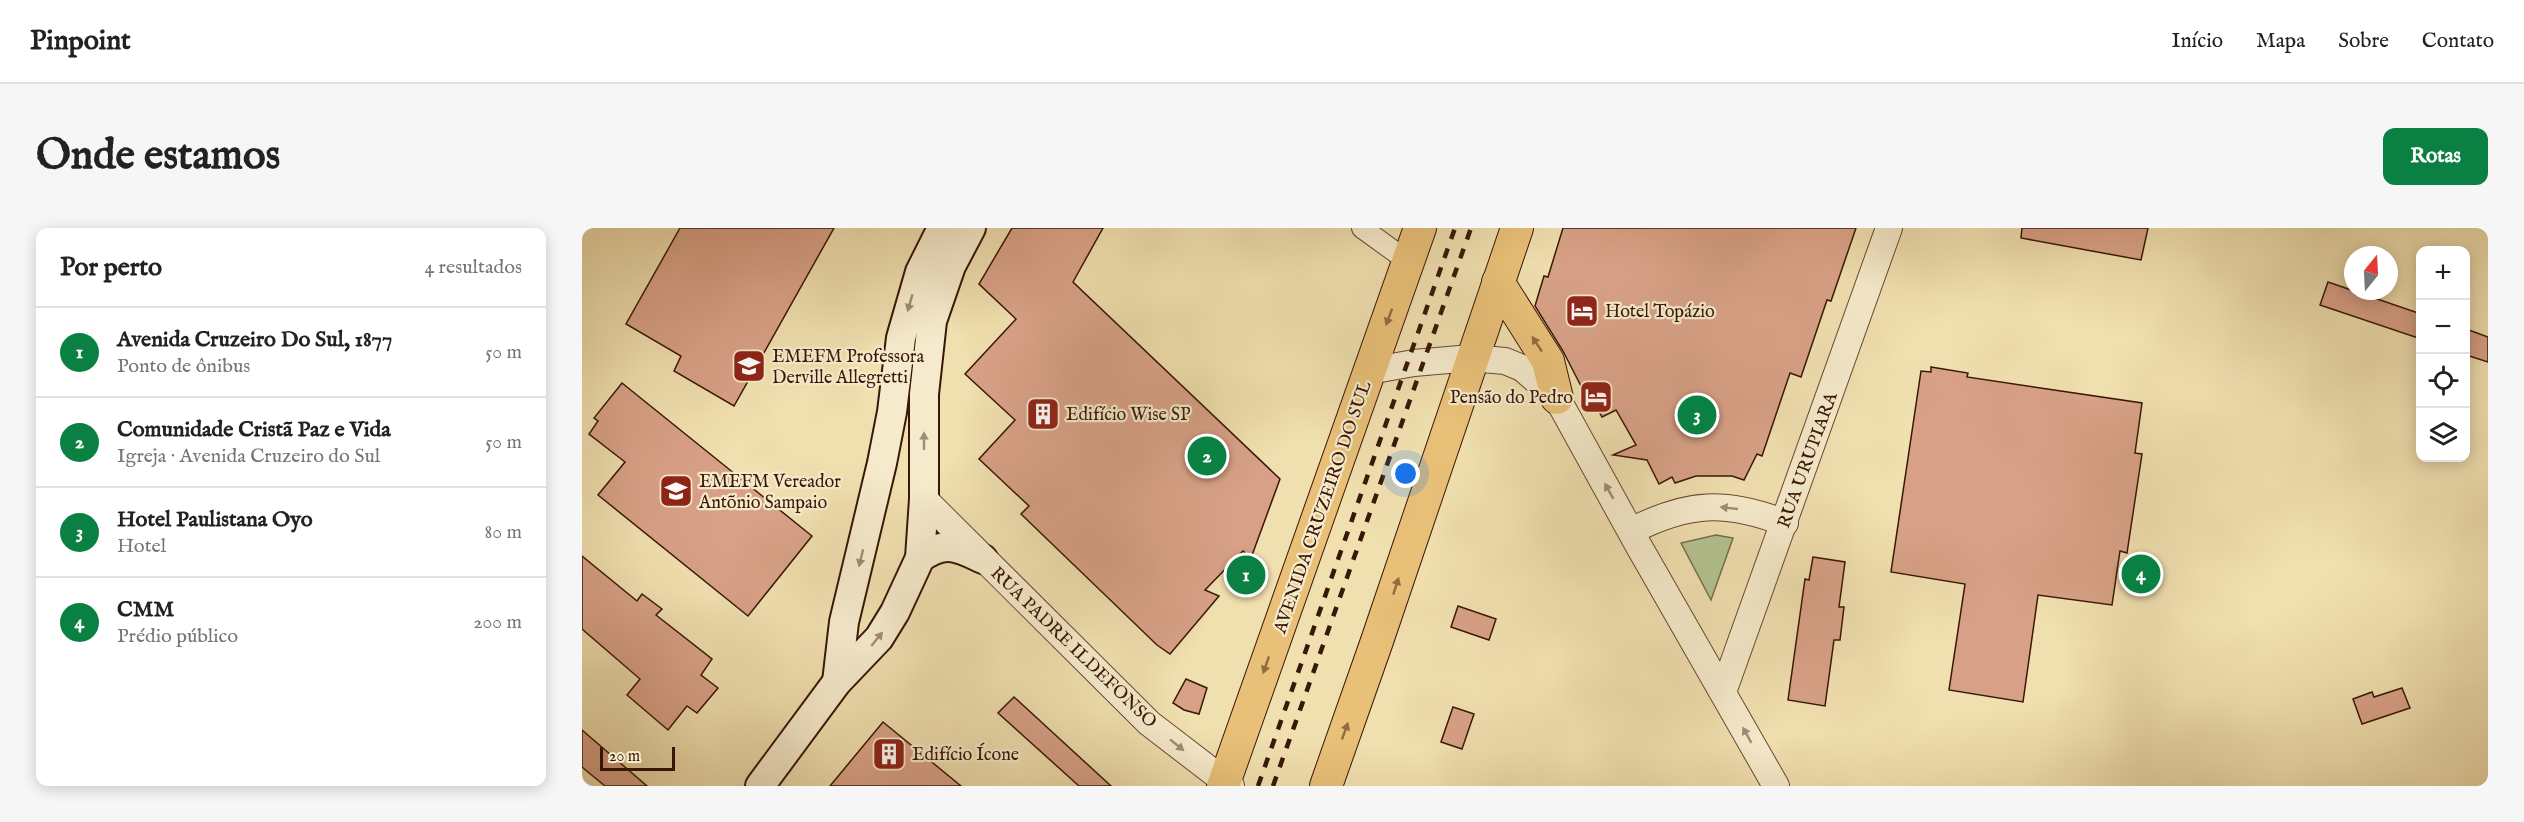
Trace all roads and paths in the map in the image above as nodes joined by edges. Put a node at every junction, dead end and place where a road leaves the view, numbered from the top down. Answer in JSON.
{"nodes":[{"id":1,"x":942,"y":228,"type":"edge"},
{"id":2,"x":971,"y":228,"type":"edge"},
{"id":3,"x":1362,"y":228,"type":"edge"},
{"id":4,"x":1420,"y":228,"type":"edge"},
{"id":5,"x":1517,"y":228,"type":"edge"},
{"id":6,"x":1889,"y":228,"type":"edge"},
{"id":7,"x":1408,"y":262,"type":"junction"},
{"id":8,"x":1498,"y":282,"type":"junction"},
{"id":9,"x":1471,"y":358,"type":"junction"},
{"id":10,"x":1370,"y":371,"type":"junction"},
{"id":11,"x":1557,"y":398,"type":"junction"},
{"id":12,"x":892,"y":412,"type":"junction"},
{"id":13,"x":924,"y":500,"type":"junction"},
{"id":14,"x":1785,"y":523,"type":"junction"},
{"id":15,"x":1631,"y":531,"type":"junction"},
{"id":16,"x":920,"y":558,"type":"junction"},
{"id":17,"x":983,"y":559,"type":"junction"},
{"id":18,"x":837,"y":682,"type":"junction"},
{"id":19,"x":1723,"y":692,"type":"junction"},
{"id":20,"x":1227,"y":784,"type":"edge"},
{"id":21,"x":760,"y":786,"type":"edge"},
{"id":22,"x":1326,"y":786,"type":"edge"},
{"id":23,"x":1776,"y":786,"type":"edge"}],
"edges":[{"from":1,"to":12,"type":"main road","one_way":true},
{"from":13,"to":2,"type":"main road","one_way":true},
{"from":3,"to":7,"type":"street"},
{"from":4,"to":7,"type":"main road","name":"AVENIDA CRUZEIRO DO SUL"},
{"from":5,"to":8,"type":"main road"},
{"from":6,"to":14,"type":"street","name":"RUA URUPIARA"},
{"from":7,"to":10,"type":"main road","name":"AVENIDA CRUZEIRO DO SUL","one_way":true},
{"from":8,"to":9,"type":"main road"},
{"from":11,"to":8,"type":"main road","one_way":true},
{"from":9,"to":10,"type":"street"},
{"from":9,"to":11,"type":"street"},
{"from":22,"to":9,"type":"main road","one_way":true},
{"from":10,"to":20,"type":"main road","name":"AVENIDA CRUZEIRO DO SUL","one_way":true},
{"from":15,"to":11,"type":"street","one_way":true},
{"from":12,"to":13,"type":"main road"},
{"from":12,"to":18,"type":"main road","one_way":true},
{"from":13,"to":16,"type":"main road"},
{"from":13,"to":17,"type":"street","name":"RUA PADRE ILDEFONSO"},
{"from":14,"to":15,"type":"street","one_way":true},
{"from":14,"to":19,"type":"street","name":"RUA URUPIARA"},
{"from":15,"to":19,"type":"street"},
{"from":16,"to":17,"type":"main road"},
{"from":18,"to":16,"type":"main road","one_way":true},
{"from":17,"to":20,"type":"street","name":"RUA PADRE ILDEFONSO","one_way":true},
{"from":18,"to":21,"type":"main road"},
{"from":23,"to":19,"type":"street","one_way":true}]}
